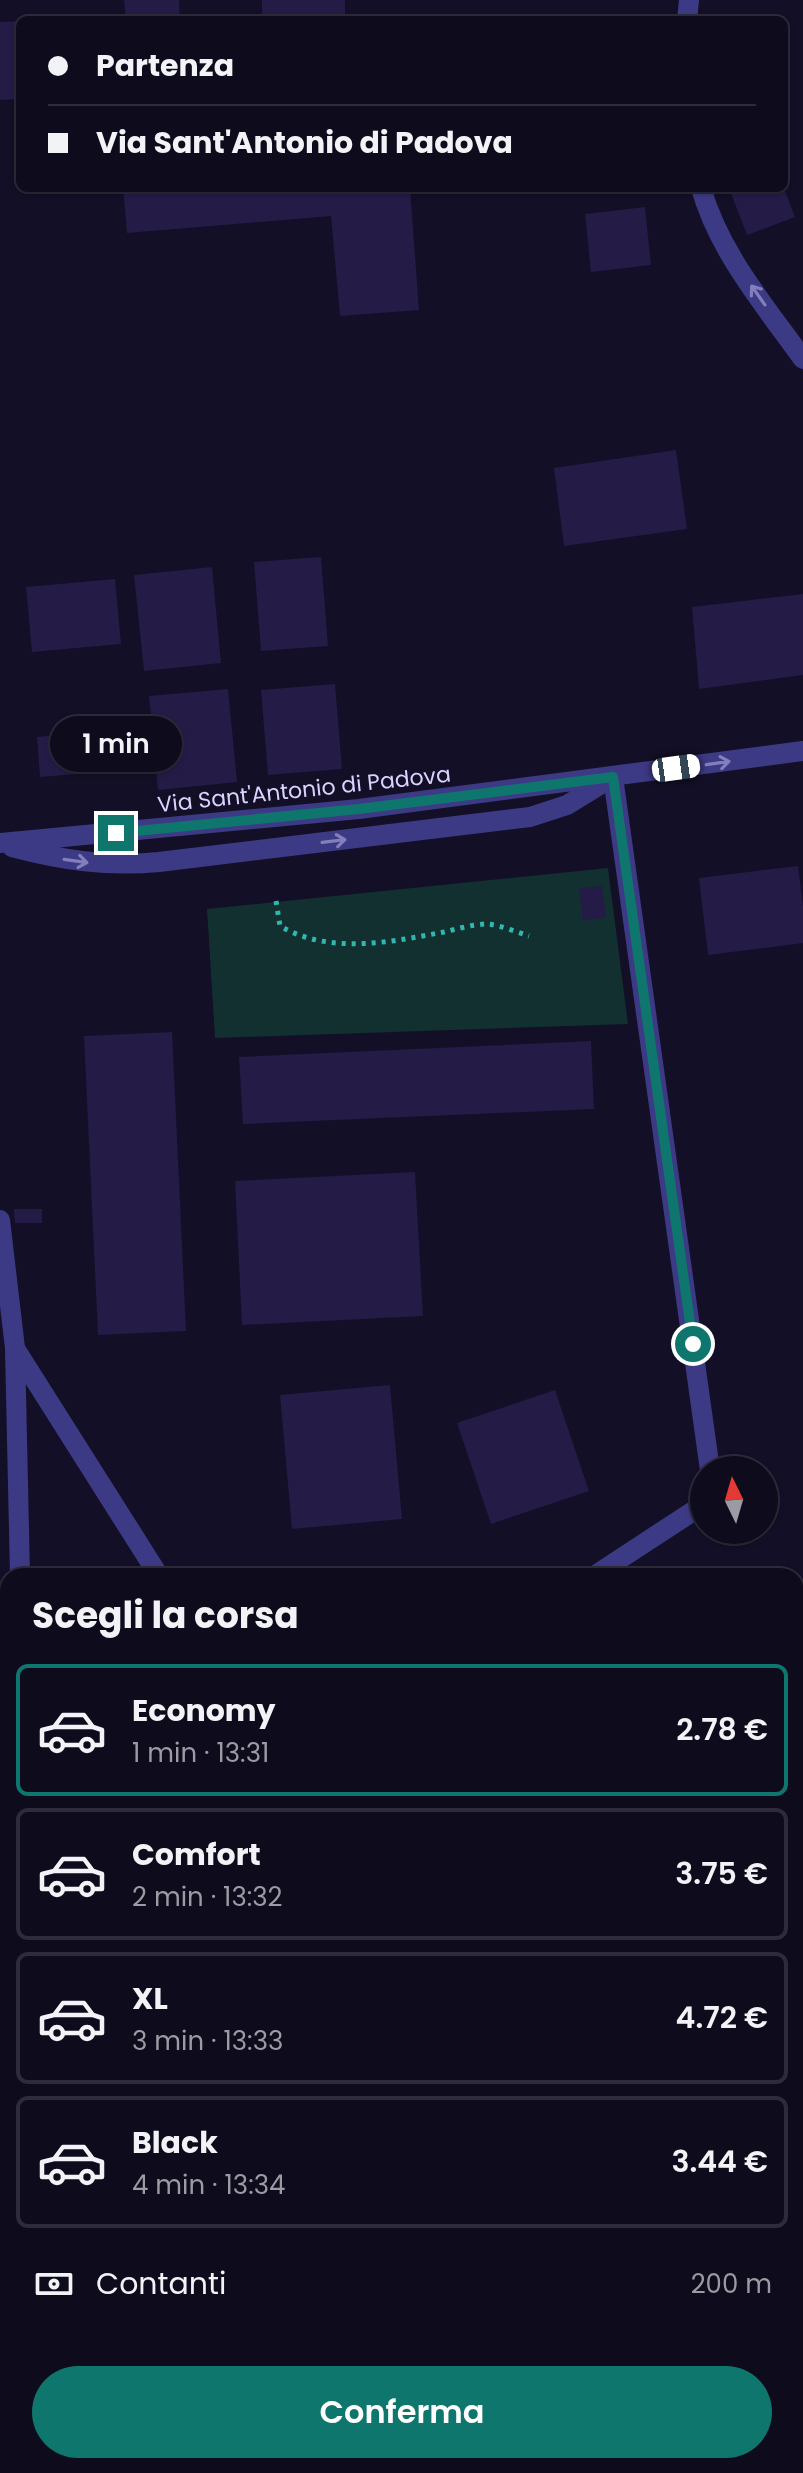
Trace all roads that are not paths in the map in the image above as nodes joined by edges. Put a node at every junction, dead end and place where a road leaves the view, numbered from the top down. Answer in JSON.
{"nodes":[{"id":1,"x":702,"y":192,"type":"edge"},
{"id":2,"x":803,"y":359,"type":"edge"},
{"id":3,"x":803,"y":751,"type":"edge"},
{"id":4,"x":613,"y":777,"type":"junction"},
{"id":5,"x":0,"y":843,"type":"edge"},
{"id":6,"x":0,"y":1220,"type":"edge"},
{"id":7,"x":15,"y":1348,"type":"junction"},
{"id":8,"x":708,"y":1456,"type":"edge"},
{"id":9,"x":690,"y":1513,"type":"edge"},
{"id":10,"x":20,"y":1568,"type":"edge"},
{"id":11,"x":154,"y":1568,"type":"edge"},
{"id":12,"x":606,"y":1568,"type":"edge"}],
"edges":[{"from":2,"to":1,"type":"street","one_way":true},
{"from":4,"to":3,"type":"street","name":"Via Sant'Antonio di Padova","one_way":true},
{"from":4,"to":5,"type":"street","name":"Via Sant'Antonio di Padova"},
{"from":5,"to":4,"type":"street","name":"Via Sant'Antonio di Padova","one_way":true},
{"from":4,"to":8,"type":"street"},
{"from":6,"to":7,"type":"street"},
{"from":7,"to":10,"type":"street"},
{"from":7,"to":11,"type":"street"},
{"from":9,"to":12,"type":"street"}]}
